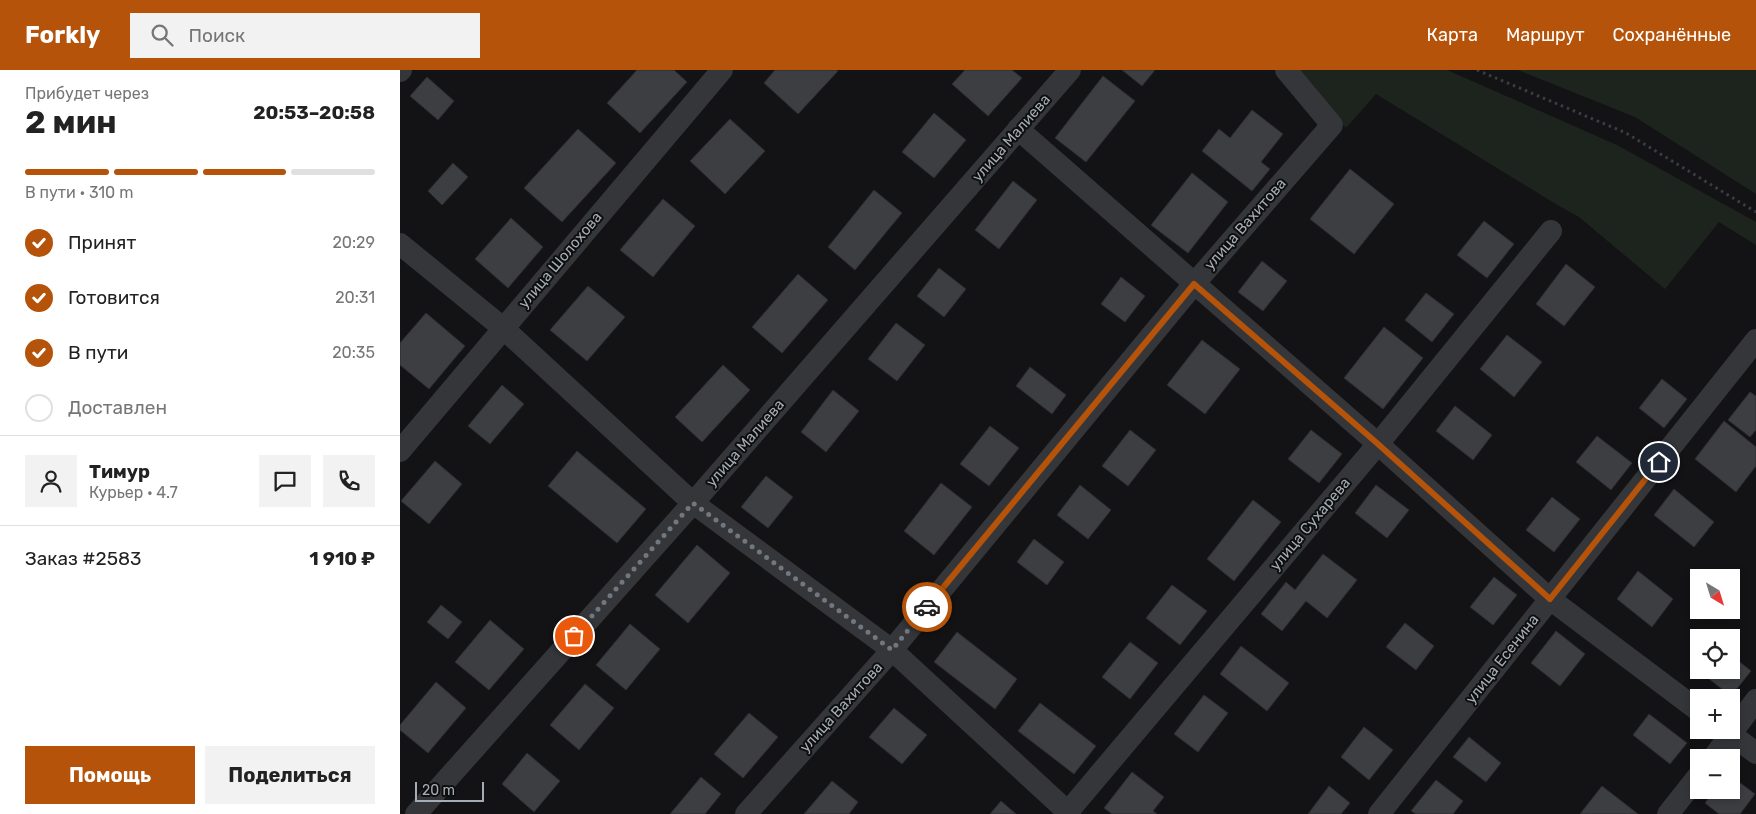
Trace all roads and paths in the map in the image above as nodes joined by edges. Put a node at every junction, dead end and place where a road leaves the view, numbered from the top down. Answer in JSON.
{"nodes":[{"id":1,"x":722,"y":70,"type":"edge"},
{"id":2,"x":1070,"y":70,"type":"edge"},
{"id":3,"x":1286,"y":70,"type":"edge"},
{"id":4,"x":1476,"y":70,"type":"edge"},
{"id":5,"x":1018,"y":129,"type":"junction"},
{"id":6,"x":1756,"y":212,"type":"edge"},
{"id":7,"x":1551,"y":231,"type":"dead end"},
{"id":8,"x":400,"y":244,"type":"edge"},
{"id":9,"x":1194,"y":284,"type":"junction"},
{"id":10,"x":503,"y":328,"type":"junction"},
{"id":11,"x":1756,"y":340,"type":"edge"},
{"id":12,"x":1378,"y":444,"type":"junction"},
{"id":13,"x":400,"y":451,"type":"edge"},
{"id":14,"x":693,"y":503,"type":"junction"},
{"id":15,"x":1550,"y":599,"type":"junction"},
{"id":16,"x":892,"y":650,"type":"junction"},
{"id":17,"x":1756,"y":700,"type":"edge"},
{"id":18,"x":1690,"y":704,"type":"edge"},
{"id":19,"x":1740,"y":718,"type":"edge"},
{"id":20,"x":1737,"y":739,"type":"edge"},
{"id":21,"x":1756,"y":753,"type":"edge"},
{"id":22,"x":1690,"y":786,"type":"edge"},
{"id":23,"x":1068,"y":813,"type":"edge"},
{"id":24,"x":416,"y":814,"type":"edge"},
{"id":25,"x":746,"y":814,"type":"edge"},
{"id":26,"x":1379,"y":814,"type":"edge"},
{"id":27,"x":1668,"y":814,"type":"edge"}],
"edges":[{"from":1,"to":10,"type":"street","name":"улица Шолохова"},
{"from":2,"to":5,"type":"street","name":"улица Малиева"},
{"from":3,"to":9,"type":"street","name":"улица Вахитова"},
{"from":4,"to":6,"type":"path"},
{"from":5,"to":9,"type":"street"},
{"from":5,"to":14,"type":"street","name":"улица Малиева"},
{"from":7,"to":12,"type":"street","name":"улица Сухарева"},
{"from":8,"to":10,"type":"street"},
{"from":9,"to":12,"type":"street"},
{"from":9,"to":16,"type":"street","name":"улица Вахитова"},
{"from":10,"to":13,"type":"street","name":"улица Шолохова"},
{"from":10,"to":14,"type":"street"},
{"from":11,"to":15,"type":"street","name":"улица Есенина"},
{"from":12,"to":15,"type":"street"},
{"from":12,"to":23,"type":"street","name":"улица Сухарева"},
{"from":14,"to":16,"type":"street"},
{"from":14,"to":24,"type":"street","name":"улица Малиева"},
{"from":15,"to":18,"type":"street"},
{"from":15,"to":26,"type":"street","name":"улица Есенина"},
{"from":16,"to":23,"type":"street"},
{"from":16,"to":25,"type":"street","name":"улица Вахитова"},
{"from":17,"to":19,"type":"street"},
{"from":20,"to":21,"type":"street"},
{"from":22,"to":27,"type":"street"}]}
